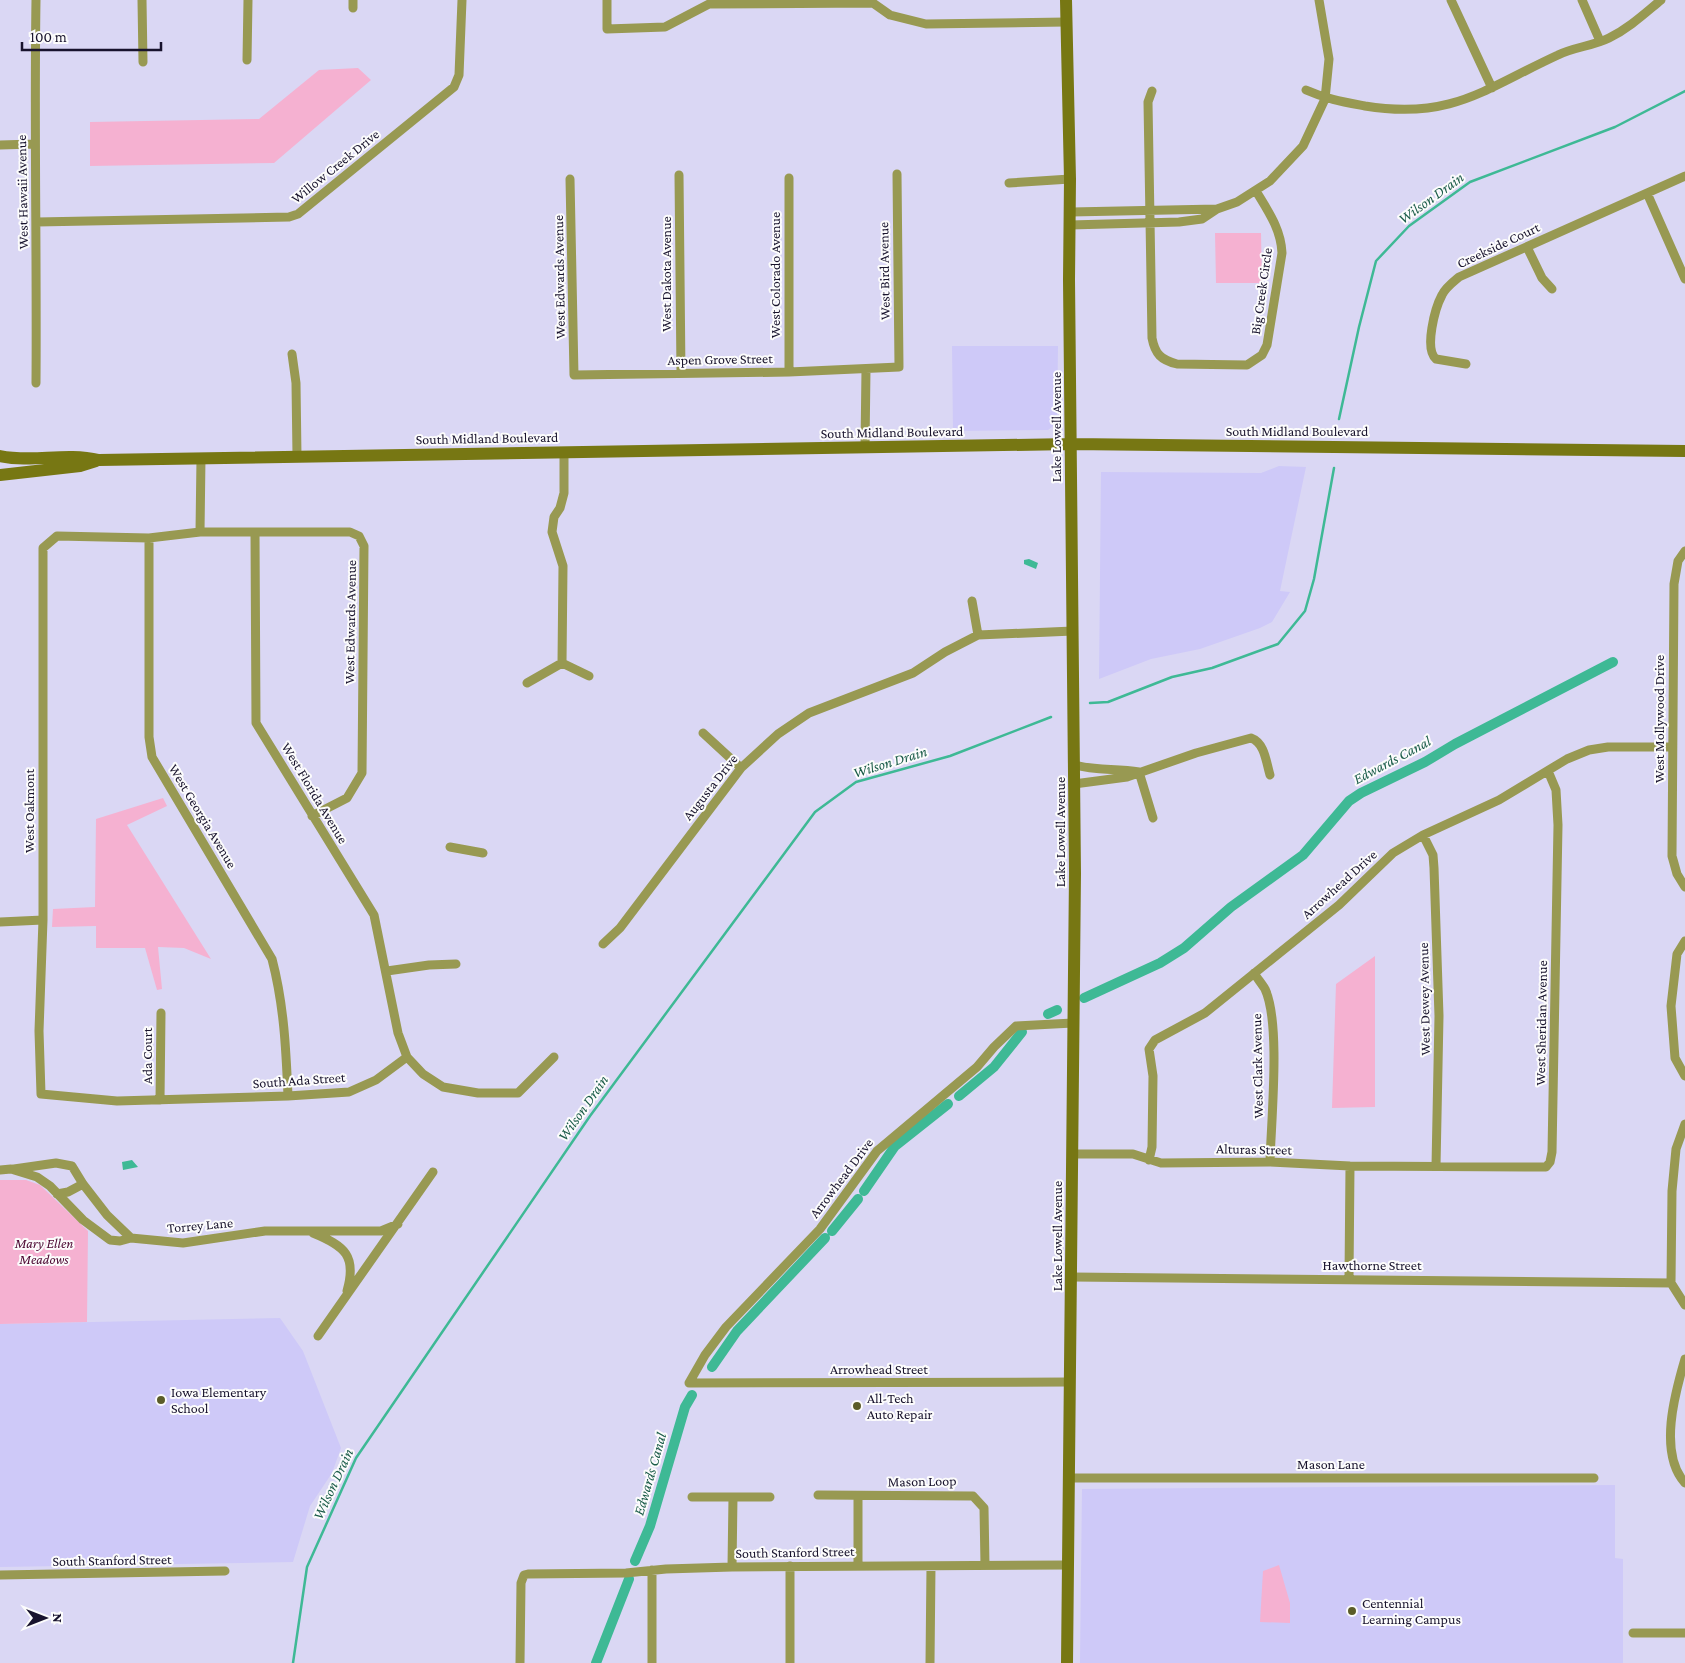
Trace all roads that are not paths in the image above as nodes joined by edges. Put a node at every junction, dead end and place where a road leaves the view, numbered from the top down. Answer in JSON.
{"nodes":[{"id":1,"x":36,"y":0,"type":"edge"},
{"id":2,"x":142,"y":0,"type":"edge"},
{"id":3,"x":248,"y":0,"type":"edge"},
{"id":4,"x":462,"y":0,"type":"edge"},
{"id":5,"x":606,"y":0,"type":"edge"},
{"id":6,"x":1066,"y":0,"type":"edge"},
{"id":7,"x":1319,"y":0,"type":"edge"},
{"id":8,"x":1451,"y":0,"type":"edge"},
{"id":9,"x":1582,"y":0,"type":"edge"},
{"id":10,"x":1661,"y":0,"type":"edge"},
{"id":11,"x":1066,"y":22,"type":"junction"},
{"id":12,"x":1600,"y":41,"type":"junction"},
{"id":13,"x":246,"y":60,"type":"dead end"},
{"id":14,"x":143,"y":62,"type":"dead end"},
{"id":15,"x":1492,"y":88,"type":"junction"},
{"id":16,"x":1306,"y":90,"type":"dead end"},
{"id":17,"x":1152,"y":91,"type":"dead end"},
{"id":18,"x":1325,"y":99,"type":"junction"},
{"id":19,"x":34,"y":144,"type":"junction"},
{"id":20,"x":0,"y":145,"type":"edge"},
{"id":21,"x":897,"y":174,"type":"dead end"},
{"id":22,"x":679,"y":175,"type":"dead end"},
{"id":23,"x":1685,"y":176,"type":"edge"},
{"id":24,"x":789,"y":178,"type":"dead end"},
{"id":25,"x":570,"y":179,"type":"dead end"},
{"id":26,"x":1070,"y":179,"type":"junction"},
{"id":27,"x":1009,"y":183,"type":"dead end"},
{"id":28,"x":1256,"y":191,"type":"junction"},
{"id":29,"x":1647,"y":193,"type":"junction"},
{"id":30,"x":1217,"y":209,"type":"junction"},
{"id":31,"x":1150,"y":211,"type":"junction"},
{"id":32,"x":1071,"y":212,"type":"junction"},
{"id":33,"x":37,"y":222,"type":"junction"},
{"id":34,"x":1150,"y":223,"type":"junction"},
{"id":35,"x":1070,"y":225,"type":"junction"},
{"id":36,"x":1527,"y":247,"type":"junction"},
{"id":37,"x":1685,"y":279,"type":"edge"},
{"id":38,"x":1552,"y":289,"type":"dead end"},
{"id":39,"x":292,"y":354,"type":"dead end"},
{"id":40,"x":1466,"y":364,"type":"dead end"},
{"id":41,"x":898,"y":367,"type":"joint"},
{"id":42,"x":866,"y":369,"type":"junction"},
{"id":43,"x":789,"y":372,"type":"junction"},
{"id":44,"x":680,"y":373,"type":"junction"},
{"id":45,"x":574,"y":376,"type":"joint"},
{"id":46,"x":36,"y":383,"type":"dead end"},
{"id":47,"x":1071,"y":444,"type":"junction"},
{"id":48,"x":865,"y":447,"type":"junction"},
{"id":49,"x":1685,"y":451,"type":"edge"},
{"id":50,"x":564,"y":453,"type":"junction"},
{"id":51,"x":0,"y":456,"type":"edge"},
{"id":52,"x":297,"y":456,"type":"junction"},
{"id":53,"x":201,"y":458,"type":"junction"},
{"id":54,"x":99,"y":460,"type":"junction"},
{"id":55,"x":0,"y":475,"type":"edge"},
{"id":56,"x":200,"y":532,"type":"junction"},
{"id":57,"x":254,"y":532,"type":"junction"},
{"id":58,"x":78,"y":536,"type":"joint"},
{"id":59,"x":149,"y":538,"type":"junction"},
{"id":60,"x":1685,"y":551,"type":"edge"},
{"id":61,"x":972,"y":601,"type":"dead end"},
{"id":62,"x":1073,"y":631,"type":"junction"},
{"id":63,"x":978,"y":635,"type":"junction"},
{"id":64,"x":562,"y":663,"type":"junction"},
{"id":65,"x":589,"y":676,"type":"dead end"},
{"id":66,"x":527,"y":684,"type":"dead end"},
{"id":67,"x":703,"y":733,"type":"dead end"},
{"id":68,"x":1672,"y":747,"type":"junction"},
{"id":69,"x":1075,"y":765,"type":"junction"},
{"id":70,"x":741,"y":768,"type":"junction"},
{"id":71,"x":1548,"y":771,"type":"junction"},
{"id":72,"x":1139,"y":772,"type":"junction"},
{"id":73,"x":1270,"y":775,"type":"dead end"},
{"id":74,"x":1074,"y":784,"type":"junction"},
{"id":75,"x":312,"y":816,"type":"junction"},
{"id":76,"x":1154,"y":818,"type":"dead end"},
{"id":77,"x":1422,"y":835,"type":"junction"},
{"id":78,"x":450,"y":847,"type":"dead end"},
{"id":79,"x":483,"y":853,"type":"dead end"},
{"id":80,"x":1685,"y":886,"type":"edge"},
{"id":81,"x":43,"y":920,"type":"junction"},
{"id":82,"x":0,"y":922,"type":"edge"},
{"id":83,"x":1685,"y":940,"type":"edge"},
{"id":84,"x":603,"y":944,"type":"dead end"},
{"id":85,"x":456,"y":964,"type":"dead end"},
{"id":86,"x":387,"y":972,"type":"junction"},
{"id":87,"x":1254,"y":974,"type":"junction"},
{"id":88,"x":161,"y":1012,"type":"dead end"},
{"id":89,"x":1073,"y":1023,"type":"junction"},
{"id":90,"x":408,"y":1057,"type":"junction"},
{"id":91,"x":554,"y":1057,"type":"dead end"},
{"id":92,"x":1685,"y":1076,"type":"edge"},
{"id":93,"x":61,"y":1096,"type":"joint"},
{"id":94,"x":288,"y":1096,"type":"junction"},
{"id":95,"x":160,"y":1100,"type":"junction"},
{"id":96,"x":1685,"y":1124,"type":"edge"},
{"id":97,"x":1073,"y":1154,"type":"junction"},
{"id":98,"x":1149,"y":1160,"type":"junction"},
{"id":99,"x":1270,"y":1162,"type":"junction"},
{"id":100,"x":1350,"y":1166,"type":"junction"},
{"id":101,"x":1436,"y":1166,"type":"junction"},
{"id":102,"x":11,"y":1169,"type":"junction"},
{"id":103,"x":0,"y":1170,"type":"edge"},
{"id":104,"x":434,"y":1172,"type":"dead end"},
{"id":105,"x":83,"y":1184,"type":"junction"},
{"id":106,"x":57,"y":1194,"type":"junction"},
{"id":107,"x":398,"y":1224,"type":"junction"},
{"id":108,"x":307,"y":1230,"type":"junction"},
{"id":109,"x":131,"y":1238,"type":"junction"},
{"id":110,"x":1072,"y":1277,"type":"junction"},
{"id":111,"x":1348,"y":1278,"type":"junction"},
{"id":112,"x":1671,"y":1283,"type":"junction"},
{"id":113,"x":345,"y":1299,"type":"junction"},
{"id":114,"x":1685,"y":1305,"type":"edge"},
{"id":115,"x":318,"y":1336,"type":"dead end"},
{"id":116,"x":1685,"y":1359,"type":"edge"},
{"id":117,"x":1069,"y":1382,"type":"junction"},
{"id":118,"x":689,"y":1383,"type":"joint"},
{"id":119,"x":1069,"y":1478,"type":"junction"},
{"id":120,"x":1594,"y":1478,"type":"dead end"},
{"id":121,"x":1684,"y":1482,"type":"edge"},
{"id":122,"x":818,"y":1495,"type":"dead end"},
{"id":123,"x":692,"y":1496,"type":"dead end"},
{"id":124,"x":770,"y":1496,"type":"dead end"},
{"id":125,"x":858,"y":1496,"type":"junction"},
{"id":126,"x":733,"y":1497,"type":"junction"},
{"id":127,"x":985,"y":1564,"type":"junction"},
{"id":128,"x":858,"y":1565,"type":"junction"},
{"id":129,"x":1067,"y":1565,"type":"junction"},
{"id":130,"x":790,"y":1566,"type":"junction"},
{"id":131,"x":931,"y":1566,"type":"junction"},
{"id":132,"x":732,"y":1567,"type":"junction"},
{"id":133,"x":652,"y":1570,"type":"junction"},
{"id":134,"x":225,"y":1571,"type":"dead end"},
{"id":135,"x":0,"y":1575,"type":"edge"},
{"id":136,"x":1632,"y":1633,"type":"dead end"},
{"id":137,"x":1685,"y":1633,"type":"edge"},
{"id":138,"x":520,"y":1663,"type":"edge"},
{"id":139,"x":652,"y":1663,"type":"edge"},
{"id":140,"x":790,"y":1663,"type":"edge"},
{"id":141,"x":930,"y":1663,"type":"edge"},
{"id":142,"x":1067,"y":1663,"type":"edge"}],
"edges":[{"from":1,"to":19,"type":"street","name":"West Hawaii Avenue"},
{"from":2,"to":14,"type":"street"},
{"from":3,"to":13,"type":"street"},
{"from":4,"to":33,"type":"street","name":"Willow Creek Drive"},
{"from":5,"to":11,"type":"street"},
{"from":6,"to":11,"type":"main road","name":"Lake Lowell Avenue"},
{"from":7,"to":18,"type":"street"},
{"from":8,"to":15,"type":"street"},
{"from":9,"to":12,"type":"street"},
{"from":10,"to":12,"type":"street"},
{"from":11,"to":26,"type":"main road","name":"Lake Lowell Avenue"},
{"from":12,"to":15,"type":"street"},
{"from":15,"to":18,"type":"street"},
{"from":16,"to":18,"type":"street"},
{"from":17,"to":31,"type":"street","name":"Big Creek Circle"},
{"from":18,"to":28,"type":"street"},
{"from":19,"to":20,"type":"street"},
{"from":19,"to":33,"type":"street","name":"West Hawaii Avenue"},
{"from":21,"to":41,"type":"street","name":"West Bird Avenue"},
{"from":22,"to":44,"type":"street","name":"West Dakota Avenue"},
{"from":23,"to":29,"type":"street","name":"Creekside Court"},
{"from":24,"to":43,"type":"street","name":"West Colorado Avenue"},
{"from":25,"to":45,"type":"street","name":"West Edwards Avenue"},
{"from":26,"to":27,"type":"street"},
{"from":26,"to":32,"type":"main road","name":"Lake Lowell Avenue"},
{"from":28,"to":30,"type":"street"},
{"from":28,"to":34,"type":"street","name":"Big Creek Circle"},
{"from":29,"to":36,"type":"street","name":"Creekside Court"},
{"from":29,"to":37,"type":"street"},
{"from":30,"to":31,"type":"street"},
{"from":30,"to":34,"type":"street"},
{"from":31,"to":32,"type":"street"},
{"from":31,"to":34,"type":"street","name":"Big Creek Circle"},
{"from":32,"to":35,"type":"main road","name":"Lake Lowell Avenue"},
{"from":33,"to":46,"type":"street","name":"West Hawaii Avenue"},
{"from":34,"to":35,"type":"street"},
{"from":35,"to":47,"type":"main road","name":"Lake Lowell Avenue"},
{"from":36,"to":38,"type":"street"},
{"from":36,"to":40,"type":"street","name":"Creekside Court"},
{"from":39,"to":52,"type":"street"},
{"from":41,"to":42,"type":"street","name":"Aspen Grove Street"},
{"from":42,"to":43,"type":"street","name":"Aspen Grove Street"},
{"from":42,"to":48,"type":"street"},
{"from":43,"to":44,"type":"street","name":"Aspen Grove Street"},
{"from":44,"to":45,"type":"street","name":"Aspen Grove Street"},
{"from":47,"to":48,"type":"main road","name":"South Midland Boulevard"},
{"from":47,"to":49,"type":"main road","name":"South Midland Boulevard"},
{"from":47,"to":62,"type":"main road","name":"Lake Lowell Avenue"},
{"from":48,"to":50,"type":"main road","name":"South Midland Boulevard"},
{"from":50,"to":52,"type":"main road","name":"South Midland Boulevard"},
{"from":50,"to":64,"type":"street"},
{"from":51,"to":54,"type":"main road","name":"South Midland Boulevard"},
{"from":52,"to":53,"type":"main road","name":"South Midland Boulevard"},
{"from":53,"to":54,"type":"main road","name":"South Midland Boulevard"},
{"from":53,"to":56,"type":"street"},
{"from":54,"to":55,"type":"main road","name":"South Midland Boulevard"},
{"from":56,"to":57,"type":"street","name":"West Edwards Avenue"},
{"from":56,"to":59,"type":"street","name":"West Edwards Avenue"},
{"from":57,"to":75,"type":"street","name":"West Florida Avenue"},
{"from":57,"to":75,"type":"street","name":"West Edwards Avenue"},
{"from":58,"to":59,"type":"street","name":"West Edwards Avenue"},
{"from":58,"to":81,"type":"street","name":"West Oakmont"},
{"from":59,"to":94,"type":"street","name":"West Georgia Avenue"},
{"from":60,"to":68,"type":"street","name":"West Mollywood Drive"},
{"from":61,"to":63,"type":"street"},
{"from":62,"to":63,"type":"street","name":"Augusta Drive"},
{"from":62,"to":69,"type":"main road","name":"Lake Lowell Avenue"},
{"from":63,"to":70,"type":"street","name":"Augusta Drive"},
{"from":64,"to":65,"type":"street"},
{"from":64,"to":66,"type":"street"},
{"from":67,"to":70,"type":"street"},
{"from":68,"to":71,"type":"street","name":"Arrowhead Drive"},
{"from":68,"to":80,"type":"street","name":"West Mollywood Drive"},
{"from":69,"to":72,"type":"street"},
{"from":69,"to":74,"type":"main road","name":"Lake Lowell Avenue"},
{"from":70,"to":84,"type":"street","name":"Augusta Drive"},
{"from":71,"to":77,"type":"street","name":"Arrowhead Drive"},
{"from":71,"to":101,"type":"street","name":"West Sheridan Avenue"},
{"from":72,"to":73,"type":"street"},
{"from":72,"to":74,"type":"street"},
{"from":72,"to":76,"type":"street"},
{"from":74,"to":89,"type":"main road","name":"Lake Lowell Avenue"},
{"from":75,"to":86,"type":"street","name":"West Florida Avenue"},
{"from":77,"to":87,"type":"street","name":"Arrowhead Drive"},
{"from":77,"to":101,"type":"street","name":"West Dewey Avenue"},
{"from":78,"to":79,"type":"street"},
{"from":81,"to":82,"type":"street"},
{"from":81,"to":93,"type":"street","name":"West Oakmont"},
{"from":83,"to":92,"type":"street"},
{"from":85,"to":86,"type":"street"},
{"from":86,"to":90,"type":"street","name":"West Florida Avenue"},
{"from":87,"to":98,"type":"street","name":"Arrowhead Drive"},
{"from":87,"to":99,"type":"street","name":"West Clark Avenue"},
{"from":88,"to":95,"type":"street","name":"Ada Court"},
{"from":89,"to":97,"type":"main road","name":"Lake Lowell Avenue"},
{"from":89,"to":118,"type":"street","name":"Arrowhead Drive"},
{"from":90,"to":91,"type":"street"},
{"from":90,"to":94,"type":"street","name":"South Ada Street"},
{"from":93,"to":95,"type":"street","name":"South Ada Street"},
{"from":94,"to":95,"type":"street","name":"South Ada Street"},
{"from":96,"to":112,"type":"street"},
{"from":97,"to":98,"type":"street","name":"Alturas Street"},
{"from":97,"to":110,"type":"main road","name":"Lake Lowell Avenue"},
{"from":98,"to":99,"type":"street","name":"Alturas Street"},
{"from":99,"to":100,"type":"street","name":"Alturas Street"},
{"from":100,"to":101,"type":"street","name":"Alturas Street"},
{"from":100,"to":111,"type":"street"},
{"from":102,"to":103,"type":"street","name":"Torrey Lane"},
{"from":102,"to":105,"type":"street"},
{"from":102,"to":106,"type":"street","name":"Torrey Lane"},
{"from":104,"to":107,"type":"street"},
{"from":105,"to":106,"type":"street"},
{"from":105,"to":109,"type":"street"},
{"from":106,"to":109,"type":"street","name":"Torrey Lane"},
{"from":107,"to":108,"type":"street","name":"Torrey Lane"},
{"from":107,"to":113,"type":"street"},
{"from":108,"to":109,"type":"street","name":"Torrey Lane"},
{"from":108,"to":113,"type":"street"},
{"from":110,"to":111,"type":"street","name":"Hawthorne Street"},
{"from":110,"to":117,"type":"main road","name":"Lake Lowell Avenue"},
{"from":111,"to":112,"type":"street","name":"Hawthorne Street"},
{"from":112,"to":114,"type":"street"},
{"from":113,"to":115,"type":"street"},
{"from":116,"to":121,"type":"street"},
{"from":117,"to":118,"type":"street","name":"Arrowhead Street"},
{"from":117,"to":119,"type":"main road","name":"Lake Lowell Avenue"},
{"from":119,"to":120,"type":"street","name":"Mason Lane"},
{"from":119,"to":129,"type":"main road","name":"Lake Lowell Avenue"},
{"from":122,"to":125,"type":"street","name":"Mason Loop"},
{"from":123,"to":126,"type":"street"},
{"from":124,"to":126,"type":"street"},
{"from":125,"to":127,"type":"street","name":"Mason Loop"},
{"from":125,"to":128,"type":"street"},
{"from":126,"to":132,"type":"street"},
{"from":127,"to":129,"type":"street","name":"South Stanford Street"},
{"from":127,"to":131,"type":"street","name":"South Stanford Street"},
{"from":128,"to":130,"type":"street","name":"South Stanford Street"},
{"from":128,"to":131,"type":"street","name":"South Stanford Street"},
{"from":129,"to":142,"type":"main road","name":"Lake Lowell Avenue"},
{"from":130,"to":132,"type":"street","name":"South Stanford Street"},
{"from":130,"to":140,"type":"street"},
{"from":131,"to":141,"type":"street"},
{"from":132,"to":133,"type":"street","name":"South Stanford Street"},
{"from":133,"to":138,"type":"street","name":"South Stanford Street"},
{"from":133,"to":139,"type":"street"},
{"from":134,"to":135,"type":"street","name":"South Stanford Street"},
{"from":136,"to":137,"type":"street"}]}
